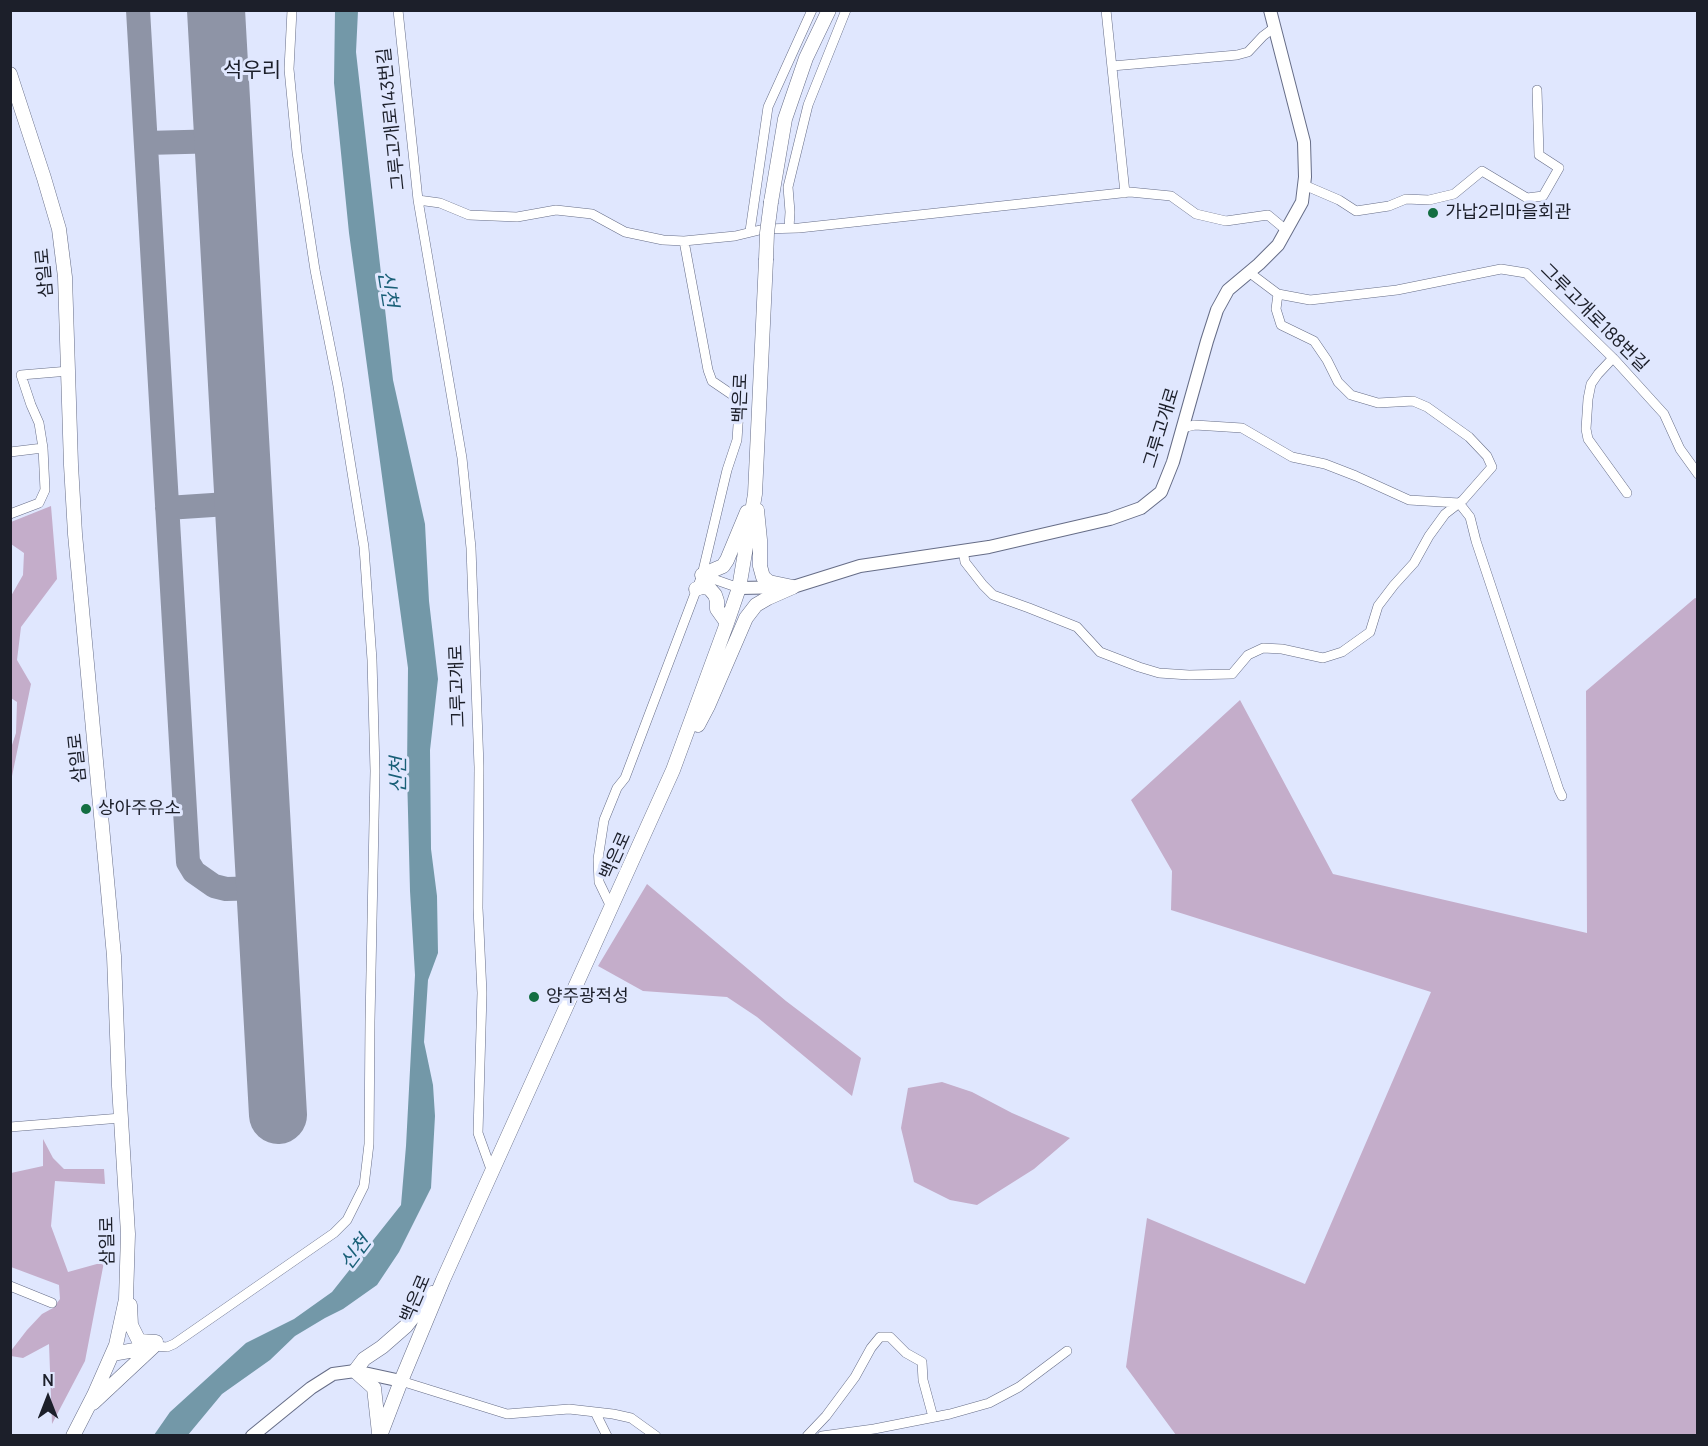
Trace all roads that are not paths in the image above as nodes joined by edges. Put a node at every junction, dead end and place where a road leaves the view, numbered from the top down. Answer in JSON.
{"nodes":[{"id":1,"x":292,"y":10,"type":"edge"},
{"id":2,"x":398,"y":10,"type":"edge"},
{"id":3,"x":812,"y":10,"type":"edge"},
{"id":4,"x":829,"y":10,"type":"edge"},
{"id":5,"x":846,"y":10,"type":"edge"},
{"id":6,"x":1106,"y":10,"type":"edge"},
{"id":7,"x":1270,"y":10,"type":"edge"},
{"id":8,"x":1275,"y":27,"type":"junction"},
{"id":9,"x":1112,"y":66,"type":"junction"},
{"id":10,"x":10,"y":74,"type":"edge"},
{"id":11,"x":1537,"y":90,"type":"dead end"},
{"id":12,"x":1304,"y":185,"type":"junction"},
{"id":13,"x":1125,"y":193,"type":"junction"},
{"id":14,"x":418,"y":200,"type":"junction"},
{"id":15,"x":789,"y":228,"type":"junction"},
{"id":16,"x":1286,"y":230,"type":"junction"},
{"id":17,"x":750,"y":231,"type":"junction"},
{"id":18,"x":684,"y":241,"type":"junction"},
{"id":19,"x":1250,"y":273,"type":"junction"},
{"id":20,"x":1278,"y":294,"type":"junction"},
{"id":21,"x":1612,"y":358,"type":"junction"},
{"id":22,"x":69,"y":371,"type":"junction"},
{"id":23,"x":1182,"y":428,"type":"junction"},
{"id":24,"x":43,"y":448,"type":"junction"},
{"id":25,"x":10,"y":452,"type":"edge"},
{"id":26,"x":1698,"y":474,"type":"edge"},
{"id":27,"x":1627,"y":493,"type":"dead end"},
{"id":28,"x":755,"y":494,"type":"junction"},
{"id":29,"x":1459,"y":503,"type":"junction"},
{"id":30,"x":10,"y":514,"type":"edge"},
{"id":31,"x":963,"y":550,"type":"junction"},
{"id":32,"x":702,"y":575,"type":"junction"},
{"id":33,"x":793,"y":587,"type":"junction"},
{"id":34,"x":739,"y":588,"type":"junction"},
{"id":35,"x":696,"y":589,"type":"junction"},
{"id":36,"x":727,"y":623,"type":"junction"},
{"id":37,"x":674,"y":770,"type":"junction"},
{"id":38,"x":1562,"y":796,"type":"dead end"},
{"id":39,"x":612,"y":909,"type":"junction"},
{"id":40,"x":121,"y":1118,"type":"junction"},
{"id":41,"x":10,"y":1127,"type":"edge"},
{"id":42,"x":492,"y":1172,"type":"junction"},
{"id":43,"x":127,"y":1276,"type":"junction"},
{"id":44,"x":443,"y":1280,"type":"junction"},
{"id":45,"x":10,"y":1286,"type":"edge"},
{"id":46,"x":52,"y":1303,"type":"dead end"},
{"id":47,"x":155,"y":1344,"type":"junction"},
{"id":48,"x":1067,"y":1351,"type":"dead end"},
{"id":49,"x":112,"y":1354,"type":"junction"},
{"id":50,"x":355,"y":1371,"type":"junction"},
{"id":51,"x":401,"y":1381,"type":"junction"},
{"id":52,"x":87,"y":1408,"type":"junction"},
{"id":53,"x":595,"y":1412,"type":"junction"},
{"id":54,"x":933,"y":1418,"type":"junction"},
{"id":55,"x":73,"y":1436,"type":"edge"},
{"id":56,"x":252,"y":1436,"type":"edge"},
{"id":57,"x":380,"y":1436,"type":"edge"},
{"id":58,"x":606,"y":1436,"type":"edge"},
{"id":59,"x":656,"y":1436,"type":"edge"},
{"id":60,"x":807,"y":1436,"type":"edge"},
{"id":61,"x":822,"y":1436,"type":"edge"}],
"edges":[{"from":1,"to":47,"type":"street"},
{"from":2,"to":14,"type":"street","name":"그루고개로143번길"},
{"from":3,"to":17,"type":"street"},
{"from":4,"to":28,"type":"main road","name":"백은로","bridge":true},
{"from":5,"to":15,"type":"street"},
{"from":6,"to":9,"type":"street"},
{"from":7,"to":8,"type":"street","name":"그루고개로"},
{"from":8,"to":9,"type":"street"},
{"from":8,"to":12,"type":"street","name":"그루고개로"},
{"from":9,"to":13,"type":"street"},
{"from":10,"to":22,"type":"main road","name":"삼일로"},
{"from":11,"to":12,"type":"street"},
{"from":12,"to":16,"type":"street","name":"그루고개로"},
{"from":13,"to":15,"type":"street","name":"그루고개로143번길"},
{"from":13,"to":16,"type":"street","name":"그루고개로143번길"},
{"from":14,"to":18,"type":"street","name":"그루고개로143번길"},
{"from":14,"to":42,"type":"street","name":"그루고개로"},
{"from":15,"to":17,"type":"street","name":"그루고개로143번길"},
{"from":16,"to":19,"type":"street","name":"그루고개로"},
{"from":17,"to":18,"type":"street","name":"그루고개로143번길"},
{"from":18,"to":32,"type":"street"},
{"from":19,"to":20,"type":"street","name":"그루고개로188번길"},
{"from":19,"to":23,"type":"street","name":"그루고개로"},
{"from":20,"to":21,"type":"street","name":"그루고개로188번길"},
{"from":20,"to":29,"type":"street"},
{"from":21,"to":26,"type":"street","name":"그루고개로188번길"},
{"from":21,"to":27,"type":"street"},
{"from":22,"to":24,"type":"street"},
{"from":22,"to":40,"type":"main road","name":"삼일로"},
{"from":23,"to":29,"type":"street"},
{"from":23,"to":31,"type":"street","name":"그루고개로"},
{"from":24,"to":25,"type":"street"},
{"from":24,"to":30,"type":"street"},
{"from":28,"to":32,"type":"main road"},
{"from":28,"to":33,"type":"main road"},
{"from":28,"to":34,"type":"main road","name":"백은로"},
{"from":29,"to":31,"type":"street"},
{"from":29,"to":38,"type":"street"},
{"from":31,"to":33,"type":"street","name":"그루고개로"},
{"from":32,"to":34,"type":"street"},
{"from":32,"to":35,"type":"street"},
{"from":33,"to":34,"type":"street","name":"그루고개로"},
{"from":33,"to":37,"type":"main road"},
{"from":34,"to":36,"type":"main road","name":"백은로"},
{"from":35,"to":36,"type":"main road"},
{"from":35,"to":39,"type":"street"},
{"from":36,"to":37,"type":"main road","name":"백은로"},
{"from":37,"to":39,"type":"main road","name":"백은로"},
{"from":39,"to":42,"type":"main road","name":"백은로"},
{"from":40,"to":41,"type":"street"},
{"from":40,"to":43,"type":"main road","name":"삼일로"},
{"from":42,"to":44,"type":"main road","name":"백은로"},
{"from":43,"to":47,"type":"main road"},
{"from":43,"to":49,"type":"main road","name":"삼일로"},
{"from":44,"to":50,"type":"main road"},
{"from":44,"to":51,"type":"main road","name":"백은로"},
{"from":45,"to":46,"type":"street"},
{"from":47,"to":49,"type":"main road"},
{"from":47,"to":52,"type":"main road"},
{"from":48,"to":54,"type":"street"},
{"from":49,"to":52,"type":"main road","name":"삼일로"},
{"from":50,"to":51,"type":"street"},
{"from":50,"to":56,"type":"street"},
{"from":50,"to":57,"type":"main road"},
{"from":51,"to":53,"type":"street"},
{"from":51,"to":57,"type":"main road","name":"백은로"},
{"from":52,"to":55,"type":"main road","name":"삼일로"},
{"from":53,"to":58,"type":"street"},
{"from":53,"to":59,"type":"street"},
{"from":54,"to":60,"type":"street"},
{"from":54,"to":61,"type":"street"}]}
